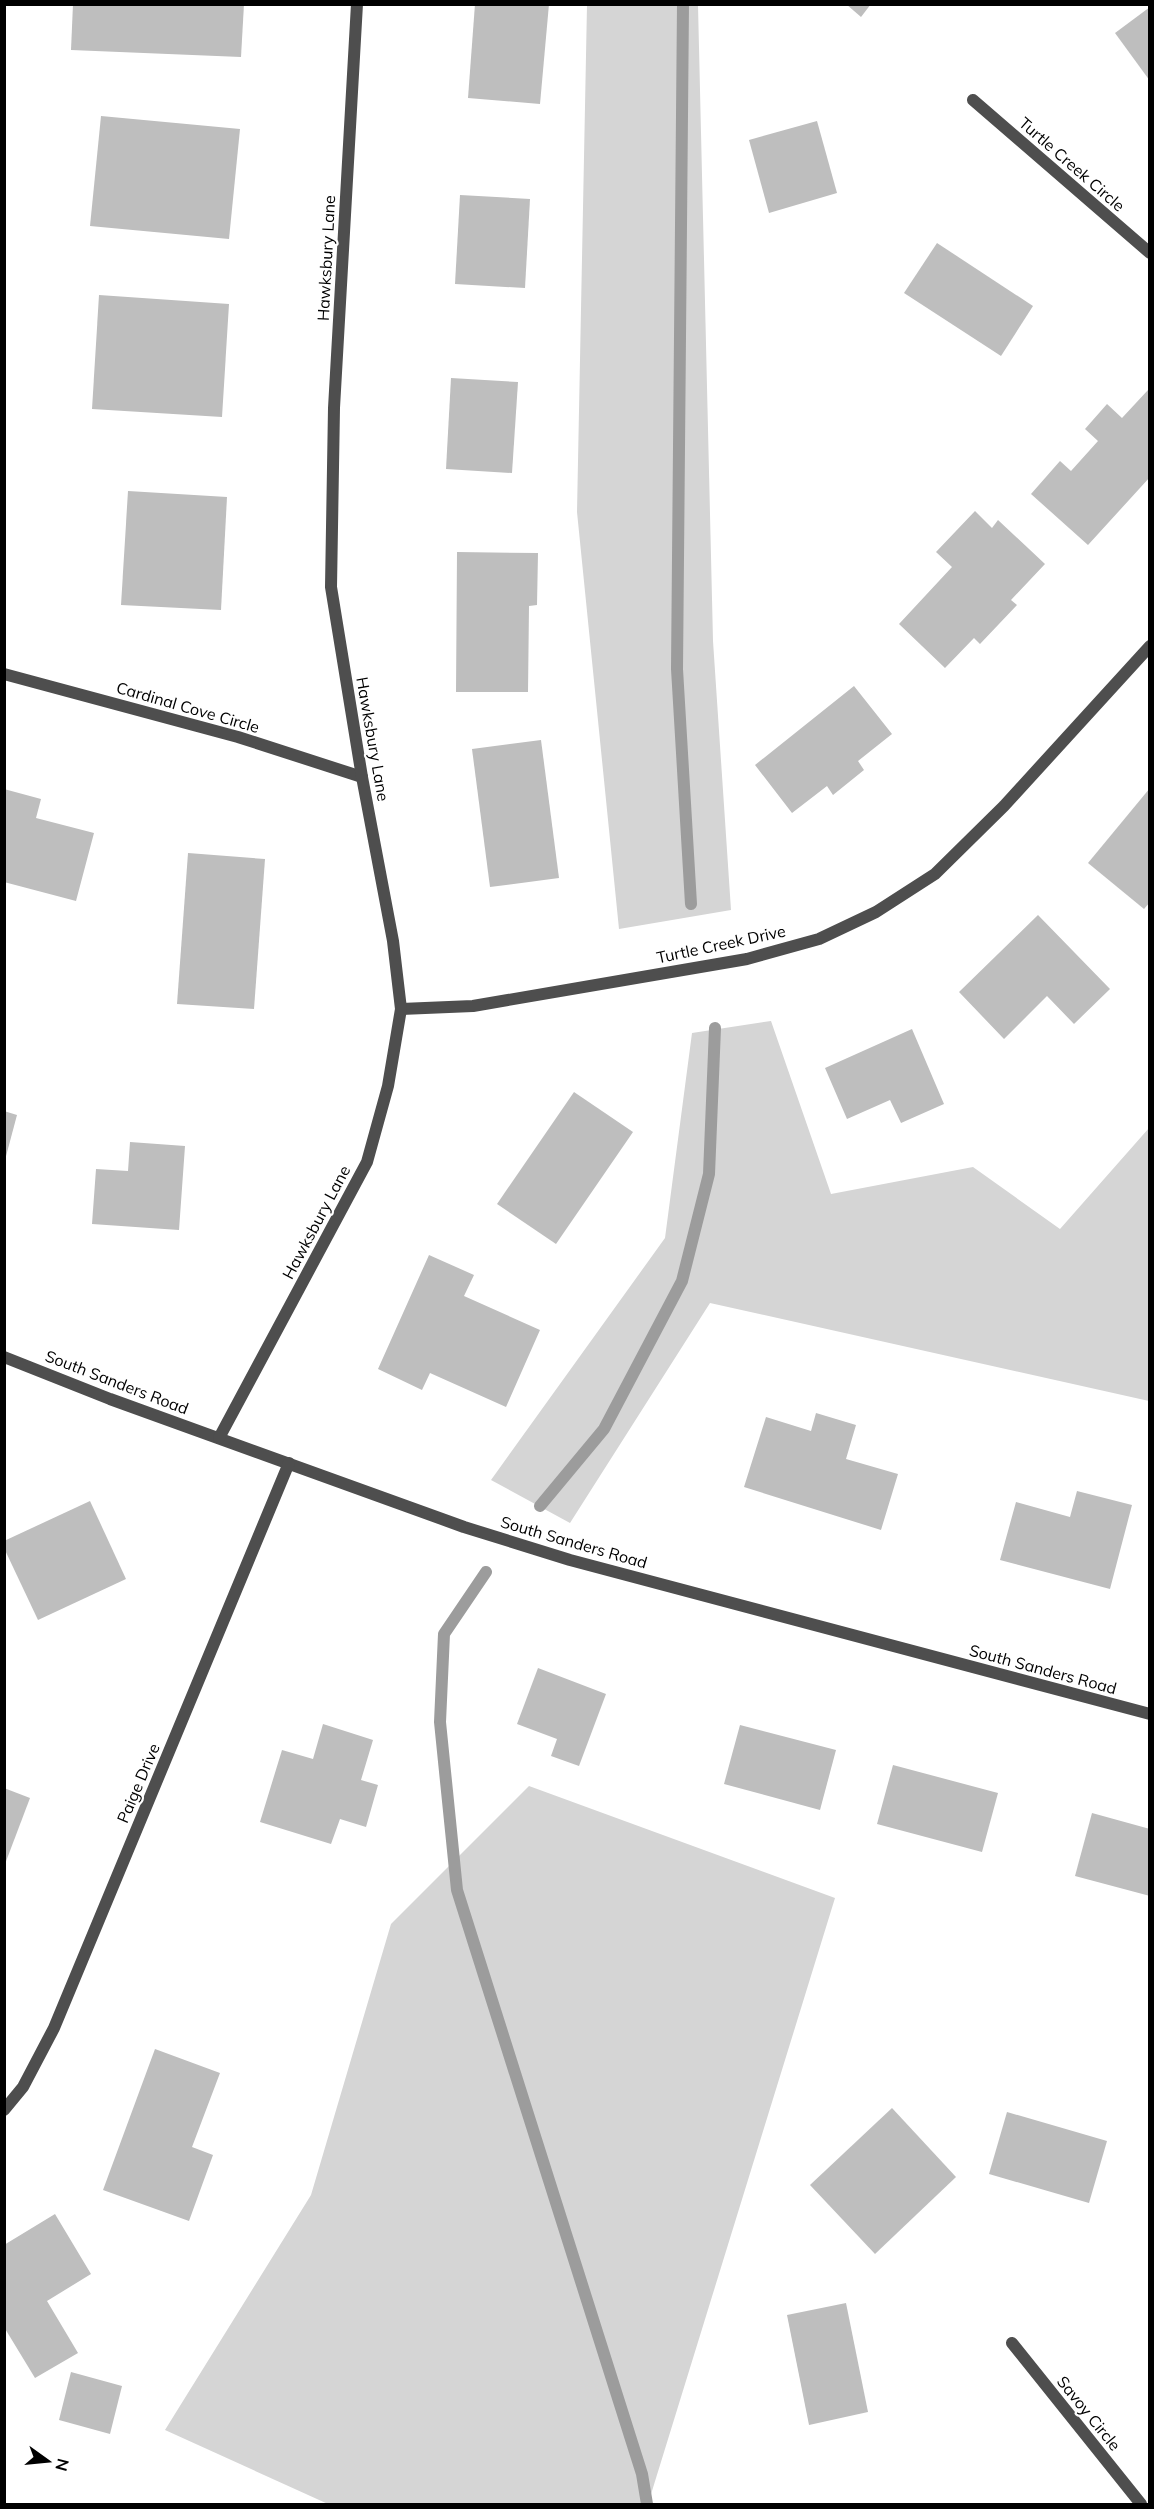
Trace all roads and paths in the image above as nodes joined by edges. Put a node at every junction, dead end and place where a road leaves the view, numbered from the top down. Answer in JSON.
{"nodes":[{"id":1,"x":357,"y":4,"type":"edge"},
{"id":2,"x":973,"y":100,"type":"dead end"},
{"id":3,"x":1149,"y":253,"type":"edge"},
{"id":4,"x":1149,"y":646,"type":"edge"},
{"id":5,"x":4,"y":674,"type":"edge"},
{"id":6,"x":362,"y":777,"type":"junction"},
{"id":7,"x":401,"y":1009,"type":"junction"},
{"id":8,"x":4,"y":1357,"type":"edge"},
{"id":9,"x":219,"y":1438,"type":"junction"},
{"id":10,"x":289,"y":1463,"type":"junction"},
{"id":11,"x":1149,"y":1713,"type":"edge"},
{"id":12,"x":4,"y":2110,"type":"edge"},
{"id":13,"x":1012,"y":2343,"type":"dead end"},
{"id":14,"x":1141,"y":2505,"type":"edge"}],
"edges":[{"from":1,"to":6,"type":"street","name":"Hawksbury Lane"},
{"from":2,"to":3,"type":"street","name":"Turtle Creek Circle"},
{"from":4,"to":7,"type":"street","name":"Turtle Creek Drive"},
{"from":5,"to":6,"type":"street","name":"Cardinal Cove Circle"},
{"from":6,"to":7,"type":"street","name":"Hawksbury Lane"},
{"from":7,"to":9,"type":"street","name":"Hawksbury Lane"},
{"from":8,"to":9,"type":"street","name":"South Sanders Road"},
{"from":9,"to":10,"type":"street","name":"South Sanders Road"},
{"from":10,"to":11,"type":"street","name":"South Sanders Road"},
{"from":10,"to":12,"type":"street","name":"Paige Drive"},
{"from":13,"to":14,"type":"street","name":"Savoy Circle"}]}
